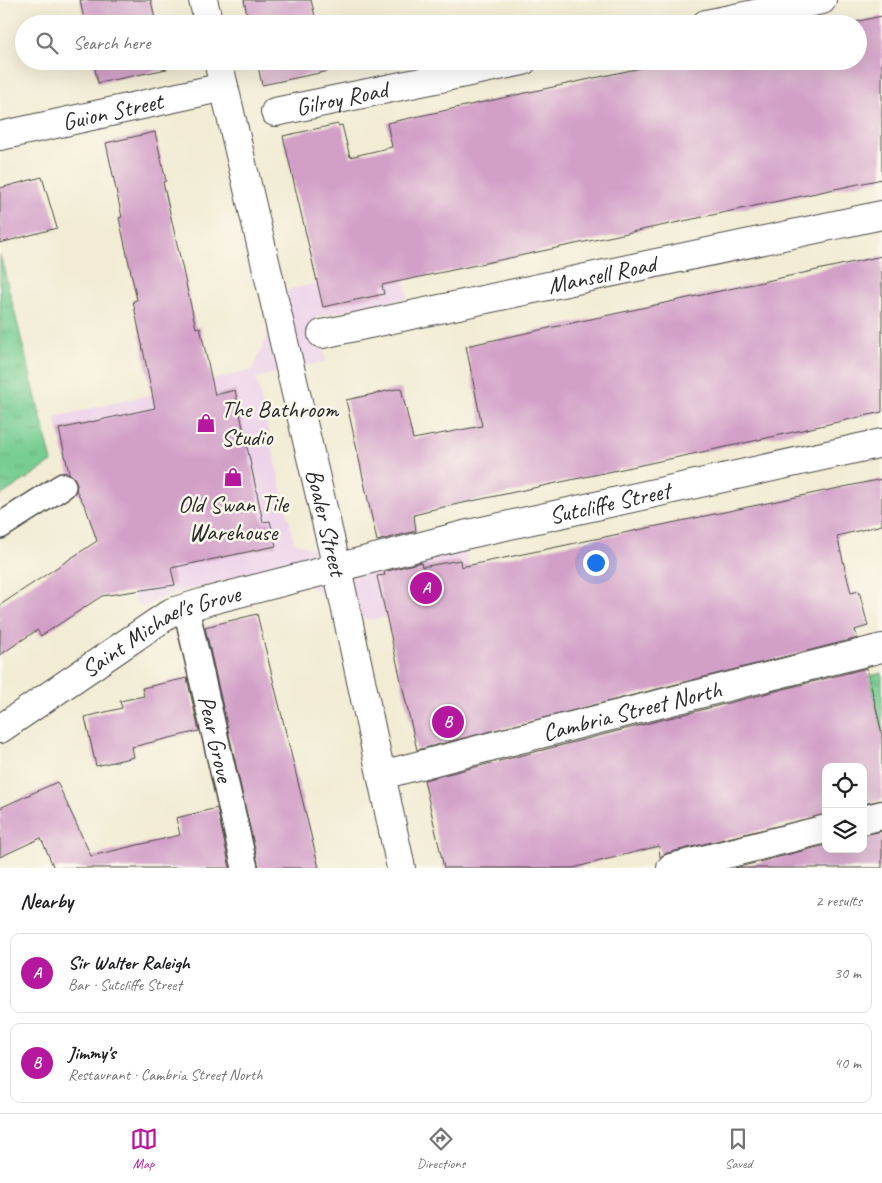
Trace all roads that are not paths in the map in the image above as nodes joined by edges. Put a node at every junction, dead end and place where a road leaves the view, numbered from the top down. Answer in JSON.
{"nodes":[{"id":1,"x":203,"y":0,"type":"edge"},
{"id":2,"x":822,"y":0,"type":"edge"},
{"id":3,"x":207,"y":15,"type":"edge"},
{"id":4,"x":750,"y":15,"type":"edge"},
{"id":5,"x":220,"y":70,"type":"edge"},
{"id":6,"x":479,"y":70,"type":"edge"},
{"id":7,"x":224,"y":87,"type":"junction"},
{"id":8,"x":275,"y":112,"type":"dead end"},
{"id":9,"x":0,"y":136,"type":"edge"},
{"id":10,"x":882,"y":215,"type":"edge"},
{"id":11,"x":322,"y":334,"type":"dead end"},
{"id":12,"x":882,"y":443,"type":"edge"},
{"id":13,"x":63,"y":486,"type":"dead end"},
{"id":14,"x":0,"y":526,"type":"edge"},
{"id":15,"x":337,"y":568,"type":"junction"},
{"id":16,"x":186,"y":608,"type":"junction"},
{"id":17,"x":882,"y":648,"type":"edge"},
{"id":18,"x":0,"y":729,"type":"edge"},
{"id":19,"x":382,"y":775,"type":"junction"},
{"id":20,"x":882,"y":815,"type":"edge"},
{"id":21,"x":867,"y":819,"type":"edge"},
{"id":22,"x":822,"y":830,"type":"edge"},
{"id":23,"x":245,"y":868,"type":"edge"},
{"id":24,"x":401,"y":868,"type":"edge"},
{"id":25,"x":671,"y":868,"type":"edge"}],
"edges":[{"from":1,"to":3,"type":"street"},
{"from":2,"to":4,"type":"street"},
{"from":5,"to":7,"type":"street","name":"Boaler Street"},
{"from":6,"to":8,"type":"street","name":"Gilroy Road"},
{"from":7,"to":9,"type":"street","name":"Guion Street"},
{"from":7,"to":15,"type":"street","name":"Boaler Street"},
{"from":10,"to":11,"type":"street","name":"Mansell Road"},
{"from":12,"to":15,"type":"street","name":"Sutcliffe Street"},
{"from":13,"to":14,"type":"street"},
{"from":15,"to":16,"type":"street","name":"Saint Michael's Grove"},
{"from":15,"to":19,"type":"street","name":"Boaler Street"},
{"from":16,"to":18,"type":"street","name":"Saint Michael's Grove"},
{"from":16,"to":23,"type":"street","name":"Pear Grove"},
{"from":17,"to":19,"type":"street","name":"Cambria Street North"},
{"from":19,"to":24,"type":"street","name":"Boaler Street"},
{"from":20,"to":21,"type":"street"},
{"from":22,"to":25,"type":"street"}]}
